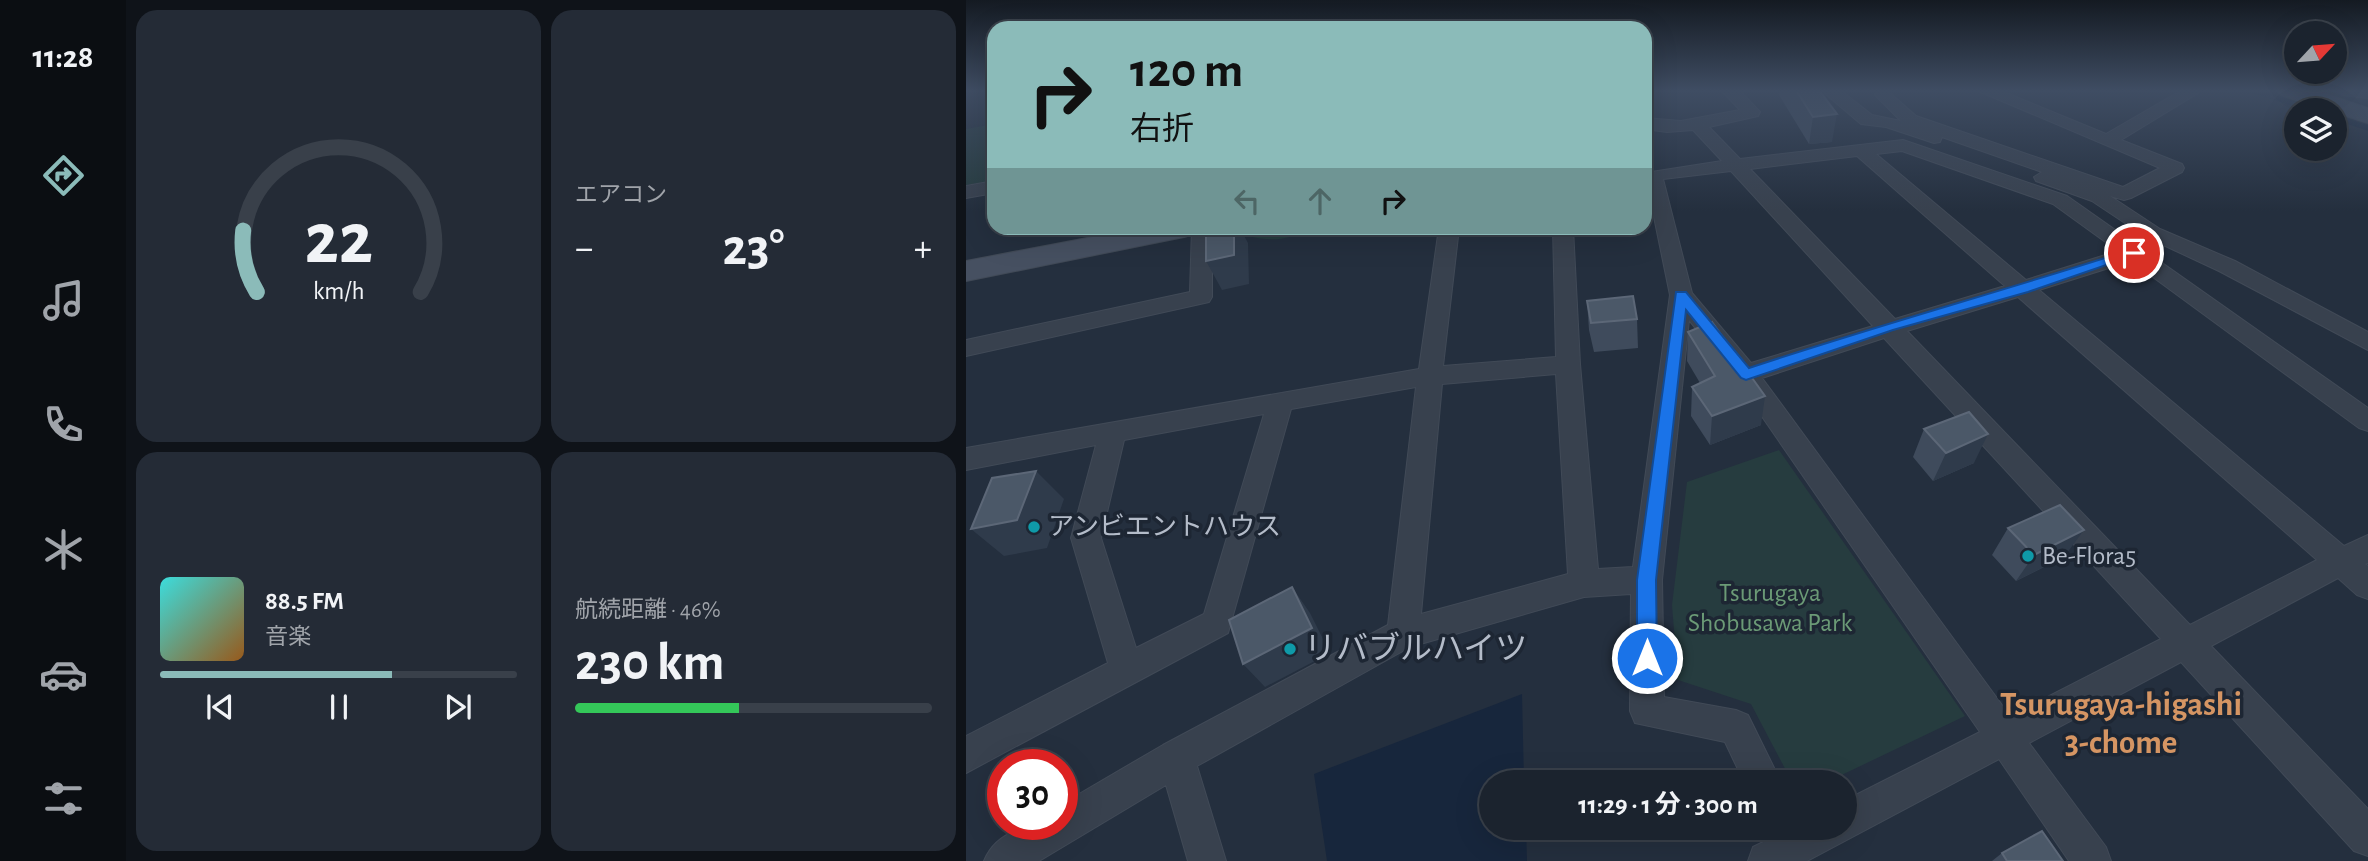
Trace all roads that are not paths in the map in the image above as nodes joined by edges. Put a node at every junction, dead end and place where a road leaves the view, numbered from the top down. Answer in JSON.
{"nodes":[{"id":1,"x":1703,"y":130,"type":"edge"},
{"id":2,"x":1909,"y":130,"type":"edge"},
{"id":3,"x":1939,"y":130,"type":"edge"},
{"id":4,"x":2080,"y":130,"type":"edge"},
{"id":5,"x":2125,"y":130,"type":"edge"},
{"id":6,"x":2106,"y":141,"type":"junction"},
{"id":7,"x":1861,"y":150,"type":"junction"},
{"id":8,"x":1736,"y":164,"type":"junction"},
{"id":9,"x":987,"y":188,"type":"edge"},
{"id":10,"x":966,"y":192,"type":"edge"},
{"id":11,"x":1149,"y":235,"type":"edge"},
{"id":12,"x":1202,"y":235,"type":"edge"},
{"id":13,"x":1449,"y":235,"type":"edge"},
{"id":14,"x":1563,"y":235,"type":"edge"},
{"id":15,"x":2134,"y":253,"type":"junction"},
{"id":16,"x":966,"y":271,"type":"edge"},
{"id":17,"x":2023,"y":289,"type":"junction"},
{"id":18,"x":1681,"y":295,"type":"junction"},
{"id":19,"x":1888,"y":327,"type":"junction"},
{"id":20,"x":2368,"y":342,"type":"edge"},
{"id":21,"x":966,"y":348,"type":"edge"},
{"id":22,"x":1568,"y":364,"type":"junction"},
{"id":23,"x":1746,"y":374,"type":"junction"},
{"id":24,"x":1430,"y":376,"type":"junction"},
{"id":25,"x":1280,"y":402,"type":"junction"},
{"id":26,"x":2368,"y":421,"type":"edge"},
{"id":27,"x":1114,"y":432,"type":"junction"},
{"id":28,"x":966,"y":459,"type":"edge"},
{"id":29,"x":2354,"y":555,"type":"edge"},
{"id":30,"x":1647,"y":580,"type":"junction"},
{"id":31,"x":1584,"y":583,"type":"junction"},
{"id":32,"x":2368,"y":585,"type":"edge"},
{"id":33,"x":1403,"y":634,"type":"junction"},
{"id":34,"x":2184,"y":643,"type":"junction"},
{"id":35,"x":1127,"y":671,"type":"junction"},
{"id":36,"x":2004,"y":737,"type":"junction"},
{"id":37,"x":966,"y":755,"type":"edge"},
{"id":38,"x":1176,"y":758,"type":"junction"},
{"id":39,"x":1757,"y":770,"type":"edge"},
{"id":40,"x":1857,"y":814,"type":"edge"},
{"id":41,"x":2368,"y":837,"type":"edge"},
{"id":42,"x":1806,"y":840,"type":"edge"},
{"id":43,"x":1787,"y":849,"type":"edge"},
{"id":44,"x":1003,"y":861,"type":"edge"},
{"id":45,"x":1208,"y":861,"type":"edge"},
{"id":46,"x":2092,"y":861,"type":"edge"}],
"edges":[{"from":1,"to":8,"type":"street"},
{"from":2,"to":20,"type":"street"},
{"from":3,"to":6,"type":"street"},
{"from":4,"to":6,"type":"street"},
{"from":5,"to":6,"type":"street"},
{"from":7,"to":8,"type":"street"},
{"from":7,"to":15,"type":"street"},
{"from":7,"to":17,"type":"street"},
{"from":8,"to":18,"type":"street"},
{"from":8,"to":19,"type":"street"},
{"from":9,"to":10,"type":"street"},
{"from":11,"to":16,"type":"street"},
{"from":12,"to":21,"type":"street"},
{"from":13,"to":24,"type":"street"},
{"from":14,"to":22,"type":"street"},
{"from":15,"to":17,"type":"street"},
{"from":15,"to":26,"type":"street"},
{"from":17,"to":19,"type":"street"},
{"from":17,"to":29,"type":"street"},
{"from":18,"to":23,"type":"street"},
{"from":18,"to":30,"type":"street"},
{"from":19,"to":23,"type":"street"},
{"from":19,"to":34,"type":"street"},
{"from":22,"to":24,"type":"street"},
{"from":22,"to":31,"type":"street"},
{"from":23,"to":36,"type":"street"},
{"from":24,"to":25,"type":"street"},
{"from":24,"to":33,"type":"street"},
{"from":25,"to":27,"type":"street"},
{"from":25,"to":35,"type":"street"},
{"from":27,"to":28,"type":"street"},
{"from":27,"to":35,"type":"street"},
{"from":29,"to":32,"type":"street"},
{"from":29,"to":34,"type":"street"},
{"from":30,"to":31,"type":"street"},
{"from":30,"to":39,"type":"street"},
{"from":31,"to":33,"type":"street"},
{"from":33,"to":38,"type":"street"},
{"from":34,"to":36,"type":"street"},
{"from":34,"to":41,"type":"street"},
{"from":35,"to":37,"type":"street"},
{"from":36,"to":40,"type":"street"},
{"from":36,"to":46,"type":"street"},
{"from":38,"to":44,"type":"street"},
{"from":38,"to":45,"type":"street"},
{"from":42,"to":43,"type":"street"}]}
